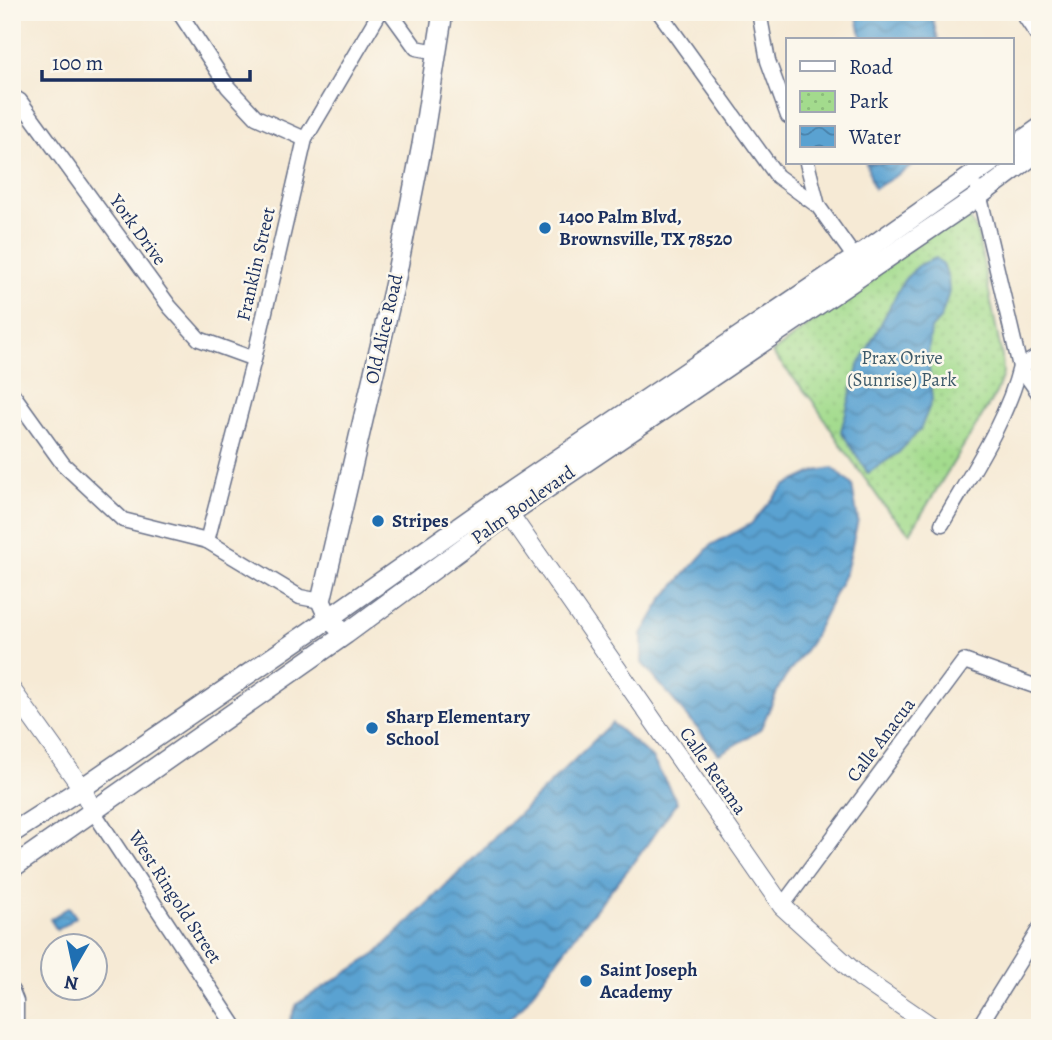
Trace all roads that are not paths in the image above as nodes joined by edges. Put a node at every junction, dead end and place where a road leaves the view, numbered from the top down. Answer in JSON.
{"nodes":[{"id":1,"x":179,"y":12,"type":"edge"},
{"id":2,"x":380,"y":12,"type":"edge"},
{"id":3,"x":390,"y":12,"type":"edge"},
{"id":4,"x":443,"y":12,"type":"edge"},
{"id":5,"x":660,"y":12,"type":"edge"},
{"id":6,"x":759,"y":12,"type":"edge"},
{"id":7,"x":1022,"y":12,"type":"edge"},
{"id":8,"x":1040,"y":39,"type":"edge"},
{"id":9,"x":437,"y":52,"type":"junction"},
{"id":10,"x":12,"y":96,"type":"edge"},
{"id":11,"x":786,"y":110,"type":"edge"},
{"id":12,"x":1040,"y":128,"type":"edge"},
{"id":13,"x":305,"y":139,"type":"junction"},
{"id":14,"x":1014,"y":147,"type":"edge"},
{"id":15,"x":1040,"y":150,"type":"edge"},
{"id":16,"x":807,"y":164,"type":"edge"},
{"id":17,"x":982,"y":168,"type":"edge"},
{"id":18,"x":980,"y":195,"type":"junction"},
{"id":19,"x":818,"y":206,"type":"junction"},
{"id":20,"x":855,"y":258,"type":"junction"},
{"id":21,"x":1040,"y":355,"type":"edge"},
{"id":22,"x":254,"y":359,"type":"junction"},
{"id":23,"x":1020,"y":368,"type":"junction"},
{"id":24,"x":12,"y":393,"type":"edge"},
{"id":25,"x":1040,"y":395,"type":"edge"},
{"id":26,"x":504,"y":506,"type":"junction"},
{"id":27,"x":942,"y":524,"type":"dead end"},
{"id":28,"x":207,"y":541,"type":"junction"},
{"id":29,"x":321,"y":601,"type":"junction"},
{"id":30,"x":329,"y":619,"type":"junction"},
{"id":31,"x":346,"y":634,"type":"junction"},
{"id":32,"x":1040,"y":688,"type":"edge"},
{"id":33,"x":12,"y":690,"type":"edge"},
{"id":34,"x":82,"y":788,"type":"junction"},
{"id":35,"x":93,"y":811,"type":"junction"},
{"id":36,"x":12,"y":833,"type":"edge"},
{"id":37,"x":12,"y":868,"type":"edge"},
{"id":38,"x":782,"y":906,"type":"junction"},
{"id":39,"x":1040,"y":928,"type":"edge"},
{"id":40,"x":12,"y":991,"type":"edge"},
{"id":41,"x":16,"y":1028,"type":"edge"},
{"id":42,"x":236,"y":1028,"type":"edge"},
{"id":43,"x":934,"y":1028,"type":"edge"},
{"id":44,"x":978,"y":1028,"type":"edge"}],
"edges":[{"from":1,"to":13,"type":"street"},
{"from":2,"to":13,"type":"street","name":"Franklin Street"},
{"from":3,"to":9,"type":"street"},
{"from":4,"to":9,"type":"main road","name":"Old Alice Road"},
{"from":5,"to":19,"type":"street"},
{"from":6,"to":11,"type":"street"},
{"from":7,"to":8,"type":"street"},
{"from":9,"to":29,"type":"main road","name":"Old Alice Road"},
{"from":10,"to":22,"type":"street","name":"York Drive"},
{"from":12,"to":14,"type":"main road"},
{"from":13,"to":22,"type":"street","name":"Franklin Street"},
{"from":15,"to":18,"type":"main road","name":"Palm Boulevard"},
{"from":16,"to":19,"type":"street"},
{"from":17,"to":18,"type":"street"},
{"from":17,"to":20,"type":"main road","name":"Palm Boulevard"},
{"from":18,"to":23,"type":"street"},
{"from":18,"to":26,"type":"main road","name":"Palm Boulevard"},
{"from":19,"to":20,"type":"street"},
{"from":20,"to":26,"type":"main road","name":"Palm Boulevard"},
{"from":21,"to":23,"type":"street"},
{"from":22,"to":28,"type":"street","name":"Franklin Street"},
{"from":23,"to":25,"type":"street"},
{"from":23,"to":27,"type":"street"},
{"from":24,"to":28,"type":"street"},
{"from":26,"to":30,"type":"main road","name":"Palm Boulevard"},
{"from":26,"to":31,"type":"main road","name":"Palm Boulevard"},
{"from":26,"to":38,"type":"street","name":"Calle Retama"},
{"from":28,"to":29,"type":"street"},
{"from":29,"to":30,"type":"main road"},
{"from":30,"to":31,"type":"main road"},
{"from":30,"to":34,"type":"main road","name":"Palm Boulevard"},
{"from":31,"to":35,"type":"main road","name":"Palm Boulevard"},
{"from":32,"to":38,"type":"street","name":"Calle Anacua"},
{"from":33,"to":34,"type":"street","name":"West Ringold Street"},
{"from":34,"to":35,"type":"street","name":"West Ringold Street"},
{"from":34,"to":36,"type":"main road","name":"Palm Boulevard"},
{"from":35,"to":37,"type":"main road","name":"Palm Boulevard"},
{"from":35,"to":42,"type":"street","name":"West Ringold Street"},
{"from":38,"to":43,"type":"street","name":"Calle Retama"},
{"from":39,"to":44,"type":"street"},
{"from":40,"to":41,"type":"street"}]}
